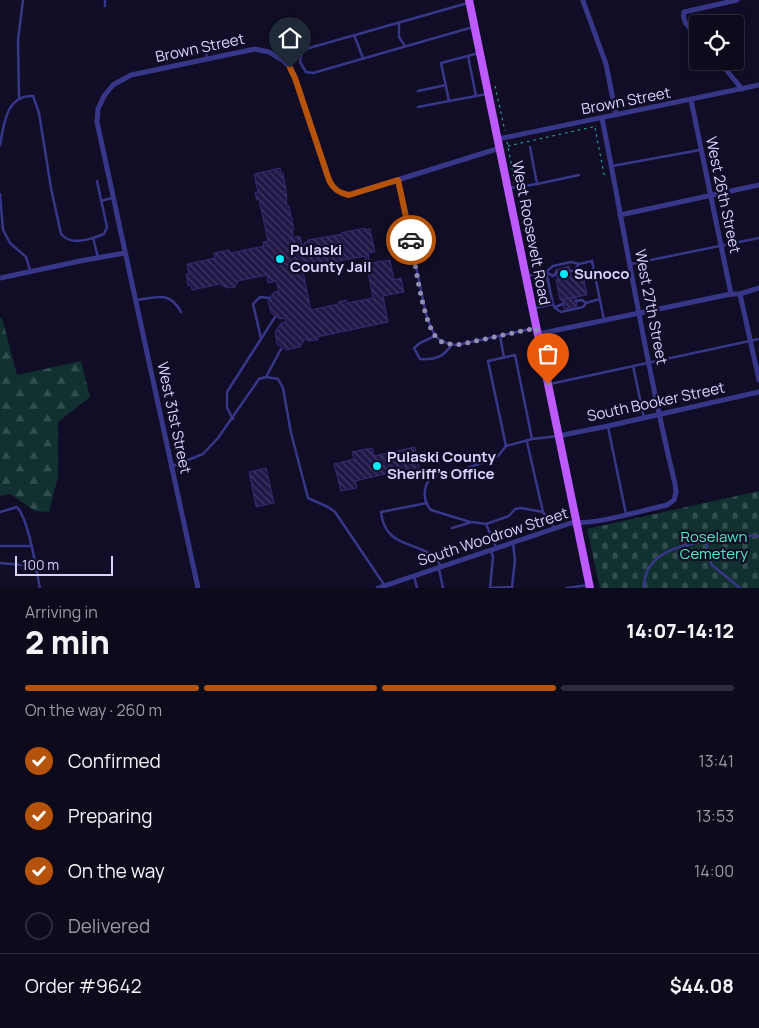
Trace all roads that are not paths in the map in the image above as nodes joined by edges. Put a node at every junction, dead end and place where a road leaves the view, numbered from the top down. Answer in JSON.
{"nodes":[{"id":1,"x":24,"y":0,"type":"edge"},
{"id":2,"x":105,"y":0,"type":"edge"},
{"id":3,"x":737,"y":0,"type":"edge"},
{"id":4,"x":470,"y":1,"type":"edge"},
{"id":5,"x":583,"y":1,"type":"edge"},
{"id":6,"x":717,"y":2,"type":"edge"},
{"id":7,"x":106,"y":6,"type":"dead end"},
{"id":8,"x":399,"y":23,"type":"junction"},
{"id":9,"x":475,"y":26,"type":"junction"},
{"id":10,"x":689,"y":26,"type":"edge"},
{"id":11,"x":354,"y":35,"type":"junction"},
{"id":12,"x":204,"y":40,"type":"dead end"},
{"id":13,"x":405,"y":46,"type":"junction"},
{"id":14,"x":480,"y":53,"type":"junction"},
{"id":15,"x":468,"y":56,"type":"junction"},
{"id":16,"x":208,"y":58,"type":"junction"},
{"id":17,"x":363,"y":58,"type":"junction"},
{"id":18,"x":726,"y":70,"type":"edge"},
{"id":19,"x":446,"y":85,"type":"junction"},
{"id":20,"x":759,"y":85,"type":"edge"},
{"id":21,"x":742,"y":89,"type":"junction"},
{"id":22,"x":418,"y":91,"type":"dead end"},
{"id":23,"x":489,"y":93,"type":"junction"},
{"id":24,"x":476,"y":96,"type":"junction"},
{"id":25,"x":19,"y":98,"type":"junction"},
{"id":26,"x":691,"y":100,"type":"junction"},
{"id":27,"x":449,"y":101,"type":"junction"},
{"id":28,"x":418,"y":107,"type":"dead end"},
{"id":29,"x":616,"y":115,"type":"junction"},
{"id":30,"x":602,"y":118,"type":"junction"},
{"id":31,"x":502,"y":144,"type":"junction"},
{"id":32,"x":0,"y":145,"type":"edge"},
{"id":33,"x":530,"y":147,"type":"dead end"},
{"id":34,"x":701,"y":150,"type":"junction"},
{"id":35,"x":611,"y":166,"type":"junction"},
{"id":36,"x":579,"y":175,"type":"dead end"},
{"id":37,"x":398,"y":180,"type":"junction"},
{"id":38,"x":97,"y":181,"type":"dead end"},
{"id":39,"x":538,"y":184,"type":"junction"},
{"id":40,"x":759,"y":185,"type":"edge"},
{"id":41,"x":508,"y":188,"type":"junction"},
{"id":42,"x":0,"y":194,"type":"edge"},
{"id":43,"x":711,"y":196,"type":"junction"},
{"id":44,"x":114,"y":198,"type":"junction"},
{"id":45,"x":101,"y":201,"type":"junction"},
{"id":46,"x":620,"y":215,"type":"junction"},
{"id":47,"x":93,"y":238,"type":"junction"},
{"id":48,"x":759,"y":238,"type":"edge"},
{"id":49,"x":721,"y":246,"type":"junction"},
{"id":50,"x":125,"y":253,"type":"junction"},
{"id":51,"x":98,"y":258,"type":"junction"},
{"id":52,"x":578,"y":264,"type":"junction"},
{"id":53,"x":630,"y":264,"type":"junction"},
{"id":54,"x":30,"y":272,"type":"junction"},
{"id":55,"x":546,"y":272,"type":"junction"},
{"id":56,"x":572,"y":272,"type":"dead end"},
{"id":57,"x":555,"y":275,"type":"dead end"},
{"id":58,"x":526,"y":276,"type":"junction"},
{"id":59,"x":0,"y":278,"type":"edge"},
{"id":60,"x":759,"y":288,"type":"edge"},
{"id":61,"x":731,"y":294,"type":"junction"},
{"id":62,"x":740,"y":294,"type":"junction"},
{"id":63,"x":270,"y":298,"type":"dead end"},
{"id":64,"x":600,"y":299,"type":"junction"},
{"id":65,"x":136,"y":300,"type":"junction"},
{"id":66,"x":576,"y":301,"type":"dead end"},
{"id":67,"x":586,"y":303,"type":"junction"},
{"id":68,"x":563,"y":304,"type":"dead end"},
{"id":69,"x":554,"y":306,"type":"junction"},
{"id":70,"x":532,"y":308,"type":"junction"},
{"id":71,"x":181,"y":312,"type":"dead end"},
{"id":72,"x":639,"y":313,"type":"junction"},
{"id":73,"x":275,"y":317,"type":"dead end"},
{"id":74,"x":604,"y":320,"type":"junction"},
{"id":75,"x":537,"y":331,"type":"junction"},
{"id":76,"x":435,"y":336,"type":"junction"},
{"id":77,"x":500,"y":336,"type":"junction"},
{"id":78,"x":261,"y":338,"type":"junction"},
{"id":79,"x":759,"y":338,"type":"edge"},
{"id":80,"x":751,"y":340,"type":"junction"},
{"id":81,"x":452,"y":344,"type":"junction"},
{"id":82,"x":281,"y":349,"type":"dead end"},
{"id":83,"x":504,"y":358,"type":"junction"},
{"id":84,"x":648,"y":362,"type":"junction"},
{"id":85,"x":633,"y":366,"type":"junction"},
{"id":86,"x":266,"y":377,"type":"junction"},
{"id":87,"x":759,"y":380,"type":"edge"},
{"id":88,"x":548,"y":384,"type":"junction"},
{"id":89,"x":759,"y":392,"type":"edge"},
{"id":90,"x":660,"y":414,"type":"junction"},
{"id":91,"x":644,"y":418,"type":"junction"},
{"id":92,"x":233,"y":419,"type":"junction"},
{"id":93,"x":608,"y":426,"type":"junction"},
{"id":94,"x":558,"y":436,"type":"junction"},
{"id":95,"x":532,"y":439,"type":"junction"},
{"id":96,"x":527,"y":442,"type":"junction"},
{"id":97,"x":506,"y":446,"type":"junction"},
{"id":98,"x":172,"y":466,"type":"junction"},
{"id":99,"x":453,"y":473,"type":"dead end"},
{"id":100,"x":436,"y":476,"type":"dead end"},
{"id":101,"x":674,"y":500,"type":"joint"},
{"id":102,"x":427,"y":503,"type":"junction"},
{"id":103,"x":0,"y":512,"type":"edge"},
{"id":104,"x":543,"y":512,"type":"junction"},
{"id":105,"x":626,"y":514,"type":"junction"},
{"id":106,"x":472,"y":522,"type":"junction"},
{"id":107,"x":576,"y":523,"type":"junction"},
{"id":108,"x":486,"y":524,"type":"junction"},
{"id":109,"x":452,"y":528,"type":"dead end"},
{"id":110,"x":555,"y":528,"type":"junction"},
{"id":111,"x":759,"y":536,"type":"edge"},
{"id":112,"x":513,"y":541,"type":"junction"},
{"id":113,"x":706,"y":541,"type":"junction"},
{"id":114,"x":0,"y":546,"type":"edge"},
{"id":115,"x":30,"y":546,"type":"junction"},
{"id":116,"x":493,"y":548,"type":"junction"},
{"id":117,"x":0,"y":563,"type":"edge"},
{"id":118,"x":34,"y":566,"type":"junction"},
{"id":119,"x":440,"y":567,"type":"junction"},
{"id":120,"x":414,"y":576,"type":"junction"},
{"id":121,"x":385,"y":586,"type":"junction"},
{"id":122,"x":589,"y":587,"type":"edge"},
{"id":123,"x":40,"y":588,"type":"edge"},
{"id":124,"x":198,"y":588,"type":"edge"},
{"id":125,"x":378,"y":588,"type":"edge"},
{"id":126,"x":417,"y":588,"type":"edge"},
{"id":127,"x":443,"y":588,"type":"edge"},
{"id":128,"x":490,"y":588,"type":"edge"},
{"id":129,"x":567,"y":588,"type":"edge"},
{"id":130,"x":644,"y":588,"type":"edge"},
{"id":131,"x":740,"y":588,"type":"edge"}],
"edges":[{"from":1,"to":25,"type":"lane"},
{"from":2,"to":7,"type":"lane"},
{"from":3,"to":6,"type":"street"},
{"from":4,"to":8,"type":"lane"},
{"from":4,"to":9,"type":"main road","name":"West Roosevelt Road"},
{"from":5,"to":29,"type":"street"},
{"from":6,"to":10,"type":"street"},
{"from":8,"to":11,"type":"lane"},
{"from":8,"to":13,"type":"lane"},
{"from":9,"to":13,"type":"lane"},
{"from":9,"to":14,"type":"main road","name":"West Roosevelt Road"},
{"from":11,"to":17,"type":"lane"},
{"from":11,"to":17,"type":"lane"},
{"from":12,"to":16,"type":"lane"},
{"from":13,"to":17,"type":"lane"},
{"from":14,"to":15,"type":"lane"},
{"from":14,"to":23,"type":"main road","name":"West Roosevelt Road"},
{"from":15,"to":19,"type":"lane"},
{"from":15,"to":24,"type":"lane"},
{"from":16,"to":37,"type":"street","name":"Brown Street"},
{"from":16,"to":44,"type":"street","name":"Brown Street"},
{"from":18,"to":21,"type":"street"},
{"from":19,"to":22,"type":"lane"},
{"from":19,"to":27,"type":"lane"},
{"from":20,"to":21,"type":"street","name":"Brown Street"},
{"from":21,"to":26,"type":"street","name":"Brown Street"},
{"from":23,"to":24,"type":"lane"},
{"from":23,"to":31,"type":"main road","name":"West Roosevelt Road"},
{"from":24,"to":27,"type":"lane"},
{"from":25,"to":32,"type":"lane"},
{"from":25,"to":47,"type":"lane"},
{"from":26,"to":29,"type":"street","name":"Brown Street"},
{"from":26,"to":34,"type":"street","name":"West 26th Street"},
{"from":27,"to":28,"type":"lane"},
{"from":29,"to":30,"type":"street","name":"Brown Street"},
{"from":30,"to":31,"type":"street","name":"Brown Street"},
{"from":30,"to":35,"type":"street","name":"West 27th Street"},
{"from":31,"to":37,"type":"street","name":"Brown Street"},
{"from":31,"to":41,"type":"main road","name":"West Roosevelt Road"},
{"from":33,"to":39,"type":"lane"},
{"from":34,"to":35,"type":"lane"},
{"from":34,"to":43,"type":"street","name":"West 26th Street"},
{"from":35,"to":46,"type":"street","name":"West 27th Street"},
{"from":36,"to":39,"type":"lane"},
{"from":37,"to":76,"type":"lane"},
{"from":38,"to":45,"type":"lane"},
{"from":39,"to":41,"type":"lane"},
{"from":40,"to":43,"type":"street"},
{"from":41,"to":58,"type":"main road","name":"West Roosevelt Road"},
{"from":42,"to":54,"type":"lane"},
{"from":43,"to":46,"type":"street"},
{"from":43,"to":49,"type":"street","name":"West 26th Street"},
{"from":44,"to":45,"type":"lane"},
{"from":44,"to":50,"type":"street","name":"Brown Street"},
{"from":45,"to":47,"type":"lane"},
{"from":46,"to":53,"type":"street","name":"West 27th Street"},
{"from":47,"to":51,"type":"lane"},
{"from":48,"to":49,"type":"lane"},
{"from":49,"to":53,"type":"lane"},
{"from":49,"to":61,"type":"street","name":"West 26th Street"},
{"from":50,"to":51,"type":"street"},
{"from":50,"to":65,"type":"street","name":"West 31st Street"},
{"from":51,"to":54,"type":"street"},
{"from":52,"to":55,"type":"lane"},
{"from":52,"to":56,"type":"lane"},
{"from":52,"to":64,"type":"lane"},
{"from":53,"to":72,"type":"street","name":"West 27th Street"},
{"from":54,"to":59,"type":"street"},
{"from":55,"to":57,"type":"lane"},
{"from":55,"to":58,"type":"lane"},
{"from":55,"to":69,"type":"lane"},
{"from":58,"to":70,"type":"main road","name":"West Roosevelt Road"},
{"from":60,"to":62,"type":"street"},
{"from":61,"to":62,"type":"street"},
{"from":61,"to":72,"type":"street"},
{"from":62,"to":80,"type":"street"},
{"from":63,"to":78,"type":"lane"},
{"from":64,"to":67,"type":"lane"},
{"from":64,"to":74,"type":"lane"},
{"from":65,"to":71,"type":"lane"},
{"from":65,"to":98,"type":"street","name":"West 31st Street"},
{"from":66,"to":67,"type":"lane"},
{"from":67,"to":69,"type":"lane"},
{"from":68,"to":69,"type":"lane"},
{"from":69,"to":70,"type":"lane"},
{"from":70,"to":75,"type":"main road","name":"West Roosevelt Road"},
{"from":72,"to":74,"type":"street"},
{"from":72,"to":84,"type":"street","name":"West 27th Street"},
{"from":73,"to":78,"type":"lane"},
{"from":74,"to":75,"type":"street"},
{"from":75,"to":77,"type":"lane"},
{"from":75,"to":88,"type":"main road","name":"West Roosevelt Road"},
{"from":76,"to":81,"type":"lane"},
{"from":76,"to":81,"type":"lane"},
{"from":77,"to":81,"type":"lane"},
{"from":77,"to":83,"type":"lane"},
{"from":78,"to":92,"type":"lane"},
{"from":79,"to":80,"type":"lane"},
{"from":80,"to":84,"type":"lane"},
{"from":80,"to":87,"type":"street"},
{"from":82,"to":86,"type":"lane"},
{"from":83,"to":95,"type":"lane"},
{"from":83,"to":97,"type":"lane"},
{"from":84,"to":85,"type":"lane"},
{"from":84,"to":90,"type":"street","name":"West 27th Street"},
{"from":85,"to":88,"type":"lane"},
{"from":85,"to":91,"type":"lane"},
{"from":86,"to":92,"type":"lane"},
{"from":86,"to":121,"type":"lane"},
{"from":88,"to":94,"type":"main road","name":"West Roosevelt Road"},
{"from":89,"to":90,"type":"street","name":"South Booker Street"},
{"from":90,"to":91,"type":"street","name":"South Booker Street"},
{"from":90,"to":101,"type":"street","name":"West 27th Street"},
{"from":91,"to":93,"type":"street","name":"South Booker Street"},
{"from":92,"to":98,"type":"lane"},
{"from":93,"to":94,"type":"street","name":"South Booker Street"},
{"from":93,"to":105,"type":"lane"},
{"from":94,"to":95,"type":"lane"},
{"from":94,"to":107,"type":"main road","name":"West Roosevelt Road"},
{"from":95,"to":96,"type":"lane"},
{"from":96,"to":97,"type":"lane"},
{"from":96,"to":104,"type":"lane"},
{"from":97,"to":99,"type":"lane"},
{"from":98,"to":124,"type":"street","name":"West 31st Street"},
{"from":100,"to":102,"type":"lane"},
{"from":101,"to":105,"type":"street","name":"South Woodrow Street"},
{"from":102,"to":106,"type":"lane"},
{"from":102,"to":119,"type":"lane"},
{"from":103,"to":115,"type":"lane"},
{"from":104,"to":108,"type":"lane"},
{"from":104,"to":110,"type":"lane"},
{"from":105,"to":107,"type":"street","name":"South Woodrow Street"},
{"from":106,"to":108,"type":"lane"},
{"from":106,"to":109,"type":"lane"},
{"from":107,"to":110,"type":"street","name":"South Woodrow Street"},
{"from":107,"to":122,"type":"main road","name":"West Roosevelt Road"},
{"from":108,"to":116,"type":"lane"},
{"from":110,"to":112,"type":"street","name":"South Woodrow Street"},
{"from":111,"to":113,"type":"lane"},
{"from":112,"to":116,"type":"street","name":"South Woodrow Street"},
{"from":112,"to":128,"type":"lane"},
{"from":113,"to":130,"type":"lane"},
{"from":113,"to":131,"type":"lane"},
{"from":114,"to":115,"type":"lane"},
{"from":115,"to":118,"type":"lane"},
{"from":116,"to":119,"type":"street","name":"South Woodrow Street"},
{"from":116,"to":128,"type":"lane"},
{"from":117,"to":118,"type":"lane"},
{"from":118,"to":123,"type":"lane"},
{"from":119,"to":120,"type":"street","name":"South Woodrow Street"},
{"from":119,"to":127,"type":"lane"},
{"from":120,"to":121,"type":"street","name":"South Woodrow Street"},
{"from":120,"to":126,"type":"lane"},
{"from":121,"to":125,"type":"street","name":"South Woodrow Street"},
{"from":122,"to":129,"type":"lane"}]}
